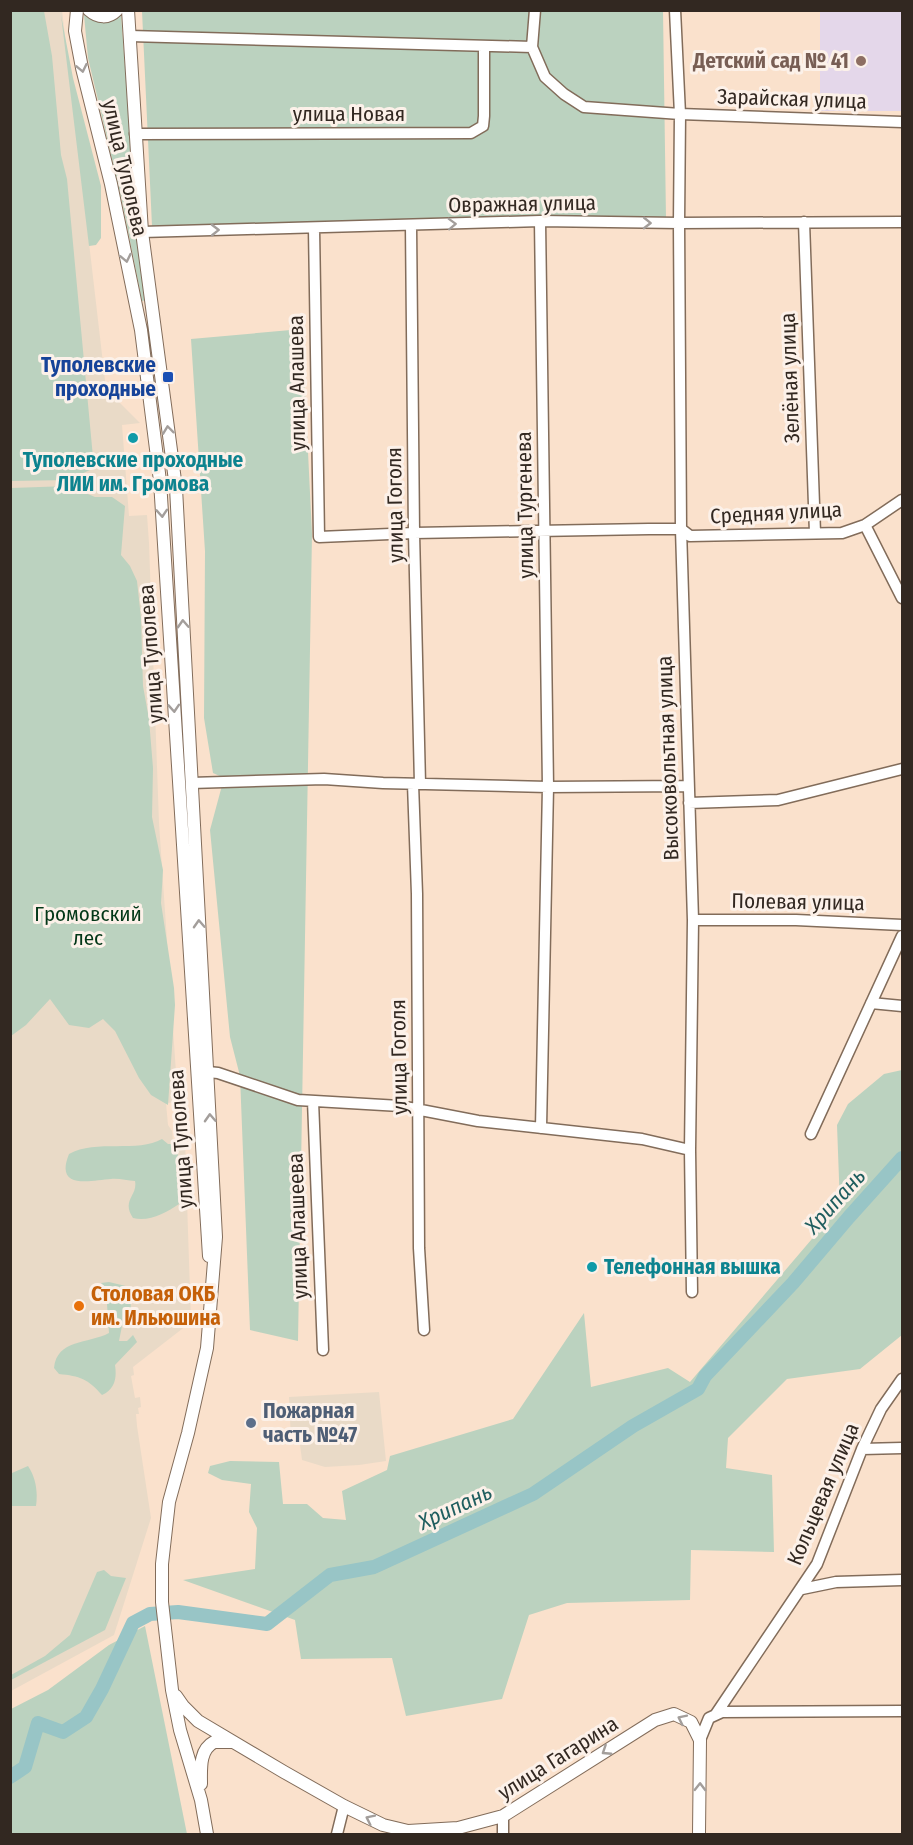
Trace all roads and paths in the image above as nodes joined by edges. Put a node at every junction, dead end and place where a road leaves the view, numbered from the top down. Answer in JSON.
{"nodes":[{"id":1,"x":77,"y":10,"type":"edge"},
{"id":2,"x":89,"y":10,"type":"edge"},
{"id":3,"x":117,"y":10,"type":"edge"},
{"id":4,"x":128,"y":10,"type":"edge"},
{"id":5,"x":535,"y":10,"type":"edge"},
{"id":6,"x":675,"y":10,"type":"edge"},
{"id":7,"x":130,"y":36,"type":"junction"},
{"id":8,"x":484,"y":47,"type":"junction"},
{"id":9,"x":532,"y":47,"type":"junction"},
{"id":10,"x":680,"y":114,"type":"junction"},
{"id":11,"x":903,"y":122,"type":"edge"},
{"id":12,"x":135,"y":134,"type":"junction"},
{"id":13,"x":540,"y":221,"type":"junction"},
{"id":14,"x":804,"y":222,"type":"junction"},
{"id":15,"x":903,"y":222,"type":"edge"},
{"id":16,"x":679,"y":223,"type":"junction"},
{"id":17,"x":411,"y":225,"type":"junction"},
{"id":18,"x":314,"y":228,"type":"junction"},
{"id":19,"x":142,"y":232,"type":"junction"},
{"id":20,"x":903,"y":500,"type":"edge"},
{"id":21,"x":866,"y":525,"type":"junction"},
{"id":22,"x":681,"y":529,"type":"junction"},
{"id":23,"x":545,"y":531,"type":"junction"},
{"id":24,"x":414,"y":533,"type":"junction"},
{"id":25,"x":815,"y":533,"type":"junction"},
{"id":26,"x":319,"y":537,"type":"joint"},
{"id":27,"x":903,"y":598,"type":"edge"},
{"id":28,"x":903,"y":769,"type":"edge"},
{"id":29,"x":191,"y":783,"type":"junction"},
{"id":30,"x":417,"y":784,"type":"junction"},
{"id":31,"x":688,"y":786,"type":"junction"},
{"id":32,"x":548,"y":788,"type":"junction"},
{"id":33,"x":689,"y":803,"type":"junction"},
{"id":34,"x":693,"y":920,"type":"junction"},
{"id":35,"x":903,"y":925,"type":"edge"},
{"id":36,"x":903,"y":936,"type":"edge"},
{"id":37,"x":871,"y":1003,"type":"junction"},
{"id":38,"x":903,"y":1006,"type":"edge"},
{"id":39,"x":208,"y":1072,"type":"junction"},
{"id":40,"x":313,"y":1101,"type":"junction"},
{"id":41,"x":418,"y":1108,"type":"junction"},
{"id":42,"x":541,"y":1128,"type":"junction"},
{"id":43,"x":811,"y":1134,"type":"dead end"},
{"id":44,"x":690,"y":1150,"type":"junction"},
{"id":45,"x":692,"y":1292,"type":"dead end"},
{"id":46,"x":212,"y":1303,"type":"junction"},
{"id":47,"x":424,"y":1330,"type":"dead end"},
{"id":48,"x":323,"y":1350,"type":"dead end"},
{"id":49,"x":903,"y":1379,"type":"edge"},
{"id":50,"x":903,"y":1448,"type":"edge"},
{"id":51,"x":862,"y":1449,"type":"junction"},
{"id":52,"x":903,"y":1580,"type":"edge"},
{"id":53,"x":802,"y":1589,"type":"junction"},
{"id":54,"x":172,"y":1690,"type":"junction"},
{"id":55,"x":903,"y":1711,"type":"edge"},
{"id":56,"x":716,"y":1714,"type":"junction"},
{"id":57,"x":198,"y":1721,"type":"junction"},
{"id":58,"x":180,"y":1730,"type":"junction"},
{"id":59,"x":700,"y":1740,"type":"junction"},
{"id":60,"x":232,"y":1742,"type":"junction"},
{"id":61,"x":201,"y":1800,"type":"junction"},
{"id":62,"x":344,"y":1806,"type":"junction"},
{"id":63,"x":503,"y":1816,"type":"junction"},
{"id":64,"x":207,"y":1834,"type":"edge"},
{"id":65,"x":337,"y":1834,"type":"edge"},
{"id":66,"x":503,"y":1834,"type":"edge"},
{"id":67,"x":699,"y":1834,"type":"edge"}],
"edges":[{"from":1,"to":46,"type":"main road","name":"улица Туполева","one_way":true},
{"from":2,"to":3,"type":"main road"},
{"from":4,"to":7,"type":"main road","name":"улица Туполева"},
{"from":5,"to":9,"type":"street"},
{"from":6,"to":10,"type":"street","name":"Высоковольтная улица"},
{"from":7,"to":8,"type":"street"},
{"from":7,"to":12,"type":"main road","name":"улица Туполева"},
{"from":8,"to":9,"type":"street"},
{"from":8,"to":12,"type":"street","name":"улица Новая"},
{"from":9,"to":10,"type":"street","name":"Зарайская улица"},
{"from":10,"to":11,"type":"street","name":"Зарайская улица"},
{"from":10,"to":16,"type":"street","name":"Высоковольтная улица"},
{"from":12,"to":19,"type":"main road","name":"улица Туполева"},
{"from":13,"to":16,"type":"street","name":"Овражная улица","one_way":true},
{"from":17,"to":13,"type":"street","name":"Овражная улица","one_way":true},
{"from":13,"to":23,"type":"street","name":"улица Тургенева"},
{"from":14,"to":15,"type":"street","name":"Овражная улица"},
{"from":14,"to":16,"type":"street","name":"Овражная улица"},
{"from":14,"to":25,"type":"street","name":"Зелёная улица"},
{"from":16,"to":22,"type":"street","name":"Высоковольтная улица"},
{"from":17,"to":18,"type":"street","name":"Овражная улица"},
{"from":17,"to":24,"type":"street","name":"улица Гоголя"},
{"from":19,"to":18,"type":"street","name":"Овражная улица","one_way":true},
{"from":18,"to":26,"type":"street","name":"улица Алашева"},
{"from":29,"to":19,"type":"main road","name":"улица Туполева","one_way":true},
{"from":20,"to":21,"type":"street","name":"Средняя улица"},
{"from":21,"to":25,"type":"street","name":"Средняя улица"},
{"from":21,"to":27,"type":"street"},
{"from":22,"to":23,"type":"street","name":"Средняя улица"},
{"from":22,"to":25,"type":"street","name":"Средняя улица"},
{"from":22,"to":31,"type":"street","name":"Высоковольтная улица"},
{"from":23,"to":24,"type":"street","name":"Средняя улица"},
{"from":23,"to":32,"type":"street","name":"улица Тургенева"},
{"from":24,"to":26,"type":"street","name":"Средняя улица"},
{"from":24,"to":30,"type":"street","name":"улица Гоголя"},
{"from":28,"to":33,"type":"street"},
{"from":29,"to":30,"type":"street"},
{"from":39,"to":29,"type":"main road","name":"улица Туполева","one_way":true},
{"from":30,"to":32,"type":"street"},
{"from":30,"to":41,"type":"street","name":"улица Гоголя"},
{"from":31,"to":32,"type":"street"},
{"from":31,"to":33,"type":"street","name":"Высоковольтная улица"},
{"from":32,"to":42,"type":"street","name":"улица Тургенева"},
{"from":33,"to":34,"type":"street","name":"Высоковольтная улица"},
{"from":34,"to":35,"type":"street","name":"Полевая улица"},
{"from":34,"to":44,"type":"street","name":"Высоковольтная улица"},
{"from":36,"to":37,"type":"street"},
{"from":37,"to":38,"type":"street"},
{"from":37,"to":43,"type":"street"},
{"from":39,"to":40,"type":"street"},
{"from":46,"to":39,"type":"main road","name":"улица Туполева","one_way":true},
{"from":40,"to":41,"type":"street"},
{"from":40,"to":48,"type":"street","name":"улица Алашеева"},
{"from":41,"to":42,"type":"street"},
{"from":41,"to":47,"type":"street","name":"улица Гоголя"},
{"from":42,"to":44,"type":"street"},
{"from":44,"to":45,"type":"street","name":"Высоковольтная улица"},
{"from":46,"to":54,"type":"main road","name":"улица Туполева"},
{"from":49,"to":51,"type":"street","name":"Кольцевая улица"},
{"from":50,"to":51,"type":"street"},
{"from":51,"to":53,"type":"street","name":"Кольцевая улица"},
{"from":52,"to":53,"type":"street"},
{"from":53,"to":56,"type":"street","name":"Кольцевая улица"},
{"from":54,"to":57,"type":"main road","name":"улица Гагарина"},
{"from":54,"to":58,"type":"main road","name":"улица Туполева"},
{"from":55,"to":56,"type":"street"},
{"from":56,"to":59,"type":"street"},
{"from":57,"to":58,"type":"main road"},
{"from":57,"to":60,"type":"main road","name":"улица Гагарина"},
{"from":58,"to":61,"type":"main road","name":"улица Туполева"},
{"from":59,"to":63,"type":"main road","name":"улица Гагарина","one_way":true},
{"from":67,"to":59,"type":"main road","one_way":true},
{"from":60,"to":61,"type":"main road"},
{"from":60,"to":62,"type":"main road","name":"улица Гагарина"},
{"from":61,"to":64,"type":"main road"},
{"from":63,"to":62,"type":"main road","name":"улица Гагарина","one_way":true},
{"from":62,"to":65,"type":"street"},
{"from":63,"to":66,"type":"street"}]}
